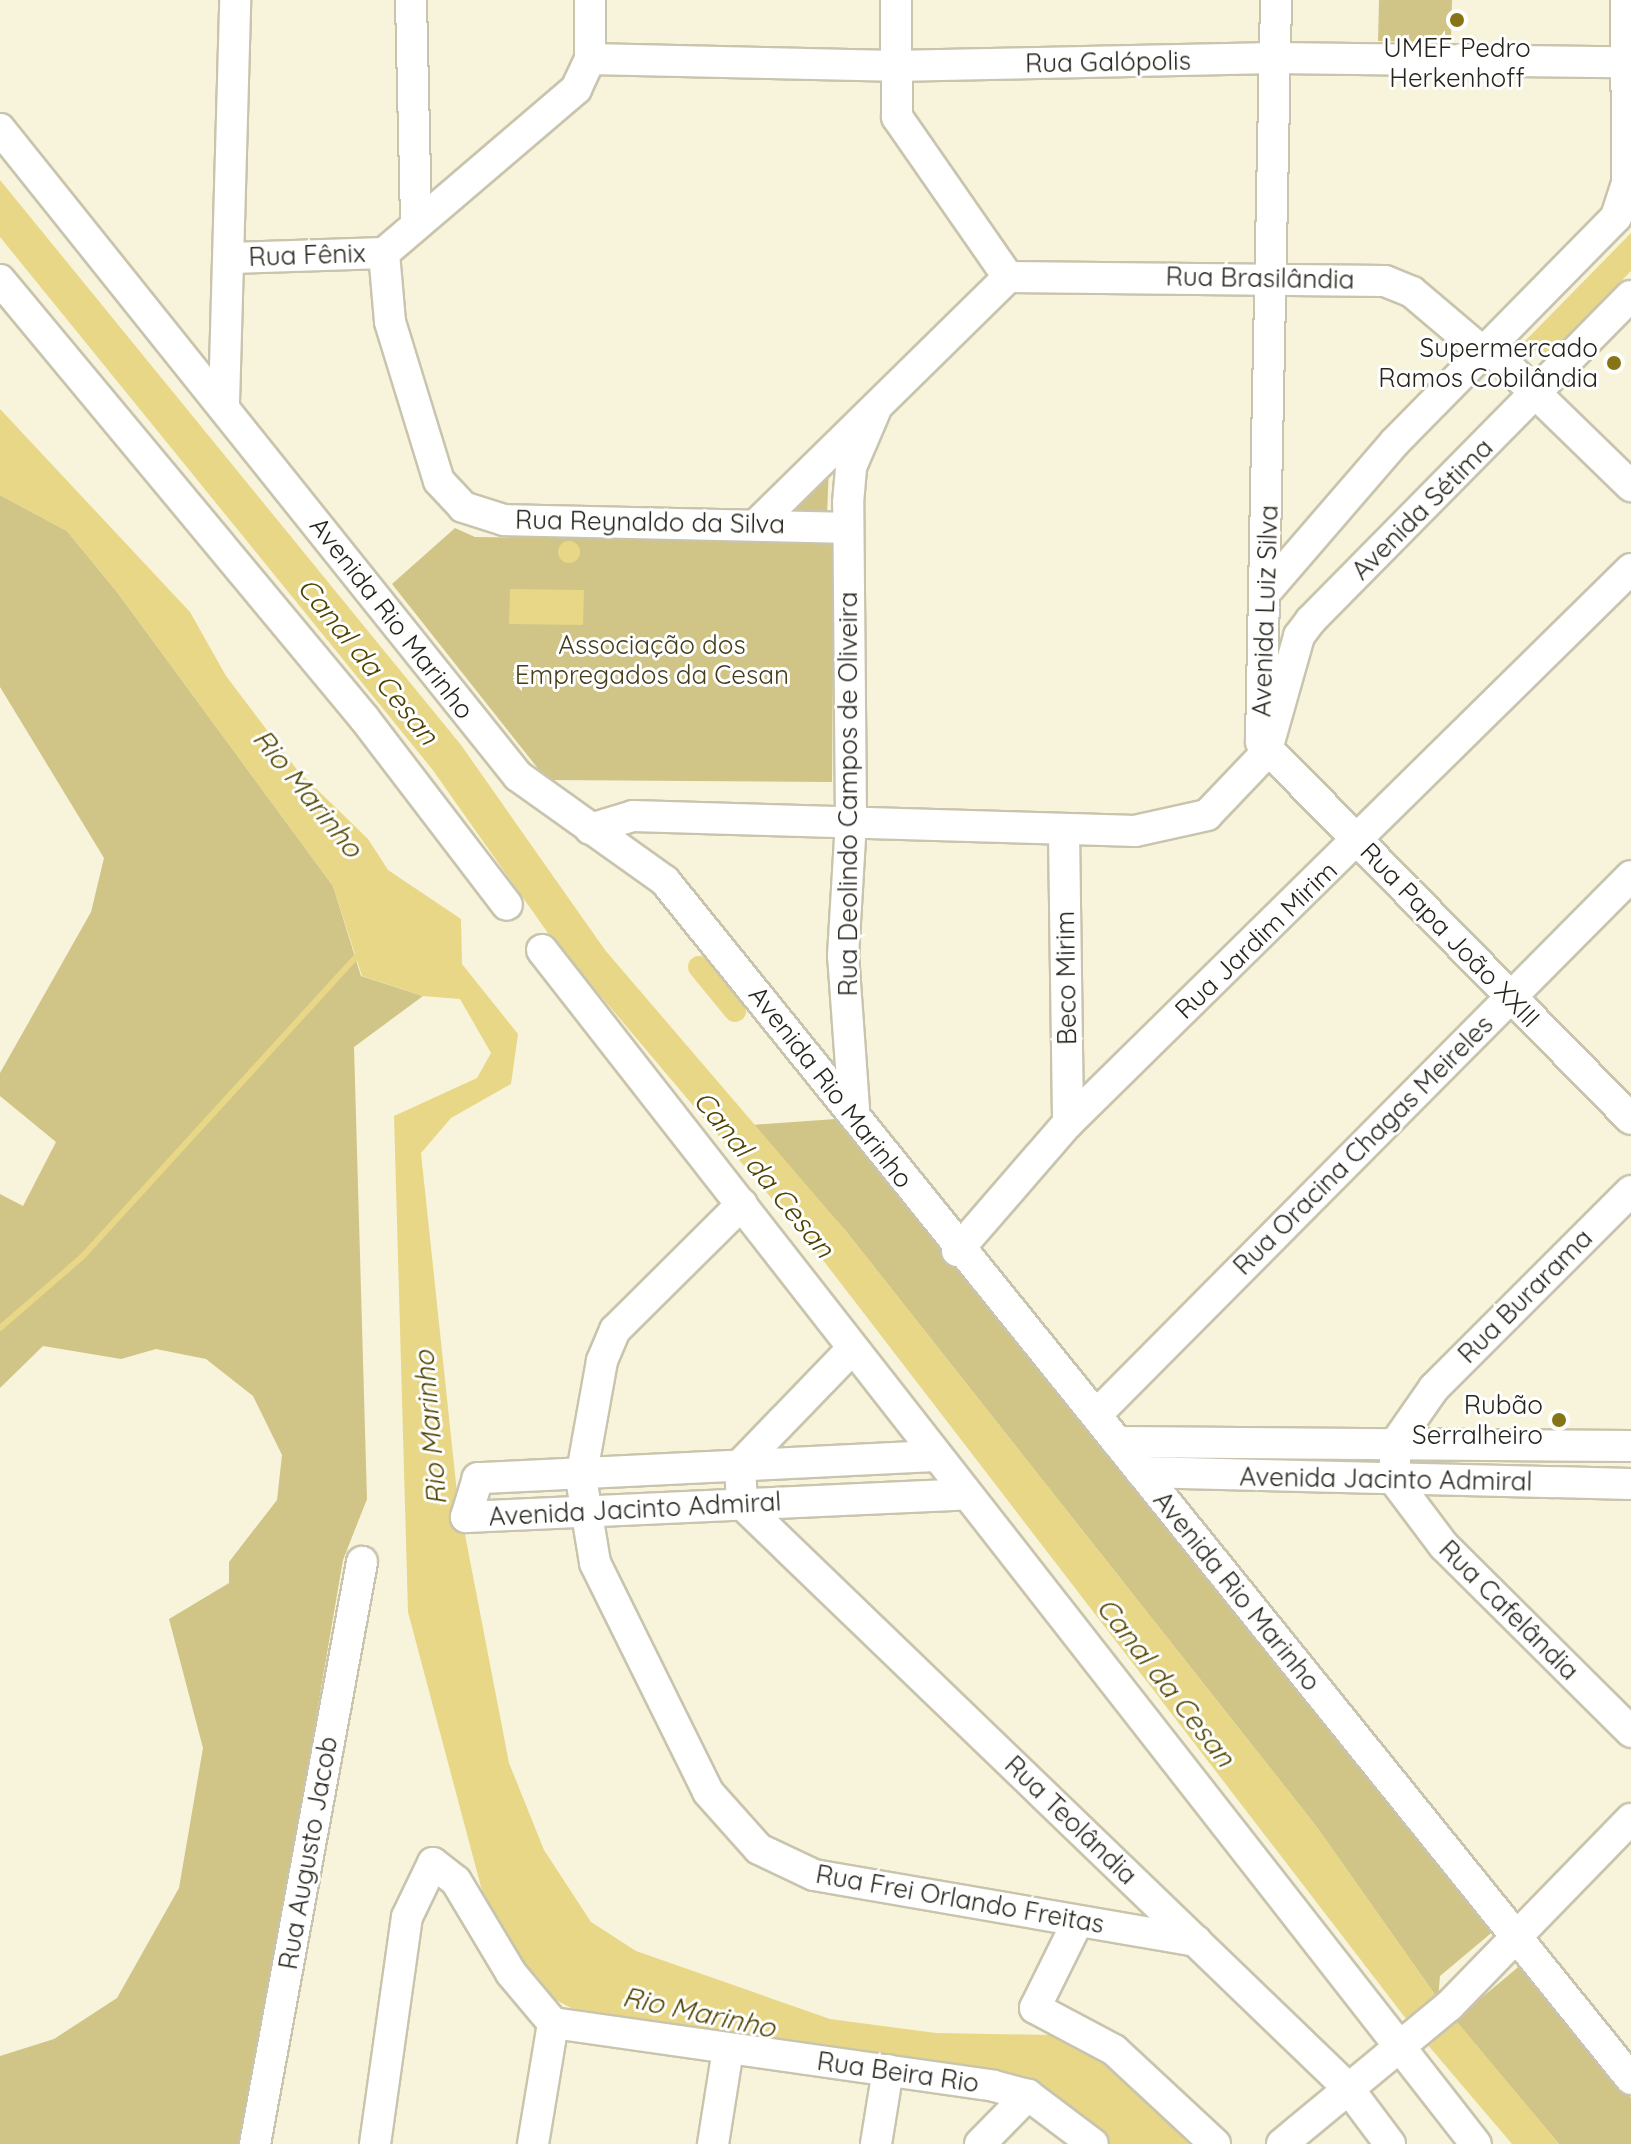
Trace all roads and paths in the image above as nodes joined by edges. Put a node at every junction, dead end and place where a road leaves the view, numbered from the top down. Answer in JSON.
{"nodes":[{"id":1,"x":235,"y":0,"type":"edge"},
{"id":2,"x":411,"y":0,"type":"edge"},
{"id":3,"x":590,"y":0,"type":"edge"},
{"id":4,"x":896,"y":0,"type":"edge"},
{"id":5,"x":1276,"y":0,"type":"edge"},
{"id":6,"x":1626,"y":0,"type":"edge"},
{"id":7,"x":1275,"y":58,"type":"junction"},
{"id":8,"x":590,"y":59,"type":"junction"},
{"id":9,"x":1626,"y":62,"type":"junction"},
{"id":10,"x":893,"y":66,"type":"junction"},
{"id":11,"x":0,"y":129,"type":"edge"},
{"id":12,"x":1630,"y":192,"type":"edge"},
{"id":13,"x":416,"y":222,"type":"junction"},
{"id":14,"x":384,"y":253,"type":"junction"},
{"id":15,"x":230,"y":258,"type":"junction"},
{"id":16,"x":1275,"y":276,"type":"junction"},
{"id":17,"x":1008,"y":277,"type":"junction"},
{"id":18,"x":0,"y":280,"type":"edge"},
{"id":19,"x":1631,"y":296,"type":"edge"},
{"id":20,"x":1488,"y":352,"type":"junction"},
{"id":21,"x":1537,"y":394,"type":"junction"},
{"id":22,"x":224,"y":403,"type":"junction"},
{"id":23,"x":875,"y":411,"type":"junction"},
{"id":24,"x":1631,"y":486,"type":"edge"},
{"id":25,"x":759,"y":522,"type":"junction"},
{"id":26,"x":848,"y":528,"type":"junction"},
{"id":27,"x":1631,"y":569,"type":"edge"},
{"id":28,"x":1269,"y":588,"type":"junction"},
{"id":29,"x":1266,"y":753,"type":"junction"},
{"id":30,"x":851,"y":820,"type":"junction"},
{"id":31,"x":590,"y":829,"type":"junction"},
{"id":32,"x":1064,"y":832,"type":"junction"},
{"id":33,"x":1357,"y":840,"type":"junction"},
{"id":34,"x":1631,"y":876,"type":"edge"},
{"id":35,"x":507,"y":905,"type":"dead end"},
{"id":36,"x":542,"y":950,"type":"dead end"},
{"id":37,"x":1510,"y":997,"type":"junction"},
{"id":38,"x":854,"y":1108,"type":"junction"},
{"id":39,"x":1631,"y":1119,"type":"edge"},
{"id":40,"x":1068,"y":1123,"type":"junction"},
{"id":41,"x":1631,"y":1191,"type":"edge"},
{"id":42,"x":742,"y":1204,"type":"junction"},
{"id":43,"x":957,"y":1251,"type":"junction"},
{"id":44,"x":852,"y":1349,"type":"junction"},
{"id":45,"x":1096,"y":1415,"type":"junction"},
{"id":46,"x":1117,"y":1442,"type":"junction"},
{"id":47,"x":1395,"y":1444,"type":"junction"},
{"id":48,"x":1631,"y":1446,"type":"edge"},
{"id":49,"x":935,"y":1456,"type":"junction"},
{"id":50,"x":740,"y":1465,"type":"junction"},
{"id":51,"x":582,"y":1471,"type":"junction"},
{"id":52,"x":1141,"y":1472,"type":"junction"},
{"id":53,"x":1395,"y":1481,"type":"junction"},
{"id":54,"x":1631,"y":1484,"type":"edge"},
{"id":55,"x":965,"y":1494,"type":"junction"},
{"id":56,"x":742,"y":1504,"type":"junction"},
{"id":57,"x":583,"y":1510,"type":"junction"},
{"id":58,"x":362,"y":1562,"type":"dead end"},
{"id":59,"x":1631,"y":1732,"type":"edge"},
{"id":60,"x":1631,"y":1819,"type":"edge"},
{"id":61,"x":1078,"y":1921,"type":"junction"},
{"id":62,"x":1518,"y":1938,"type":"junction"},
{"id":63,"x":1196,"y":1941,"type":"junction"},
{"id":64,"x":553,"y":2023,"type":"junction"},
{"id":65,"x":1404,"y":2043,"type":"junction"},
{"id":66,"x":728,"y":2049,"type":"junction"},
{"id":67,"x":888,"y":2070,"type":"junction"},
{"id":68,"x":1631,"y":2079,"type":"edge"},
{"id":69,"x":1348,"y":2088,"type":"junction"},
{"id":70,"x":1028,"y":2095,"type":"junction"},
{"id":71,"x":255,"y":2144,"type":"edge"},
{"id":72,"x":375,"y":2144,"type":"edge"},
{"id":73,"x":533,"y":2144,"type":"edge"},
{"id":74,"x":713,"y":2144,"type":"edge"},
{"id":75,"x":876,"y":2144,"type":"edge"},
{"id":76,"x":980,"y":2144,"type":"edge"},
{"id":77,"x":1093,"y":2144,"type":"edge"},
{"id":78,"x":1215,"y":2144,"type":"edge"},
{"id":79,"x":1282,"y":2144,"type":"edge"},
{"id":80,"x":1390,"y":2144,"type":"edge"},
{"id":81,"x":1476,"y":2144,"type":"edge"}],
"edges":[{"from":1,"to":15,"type":"street"},
{"from":2,"to":13,"type":"street"},
{"from":3,"to":8,"type":"street"},
{"from":4,"to":10,"type":"street"},
{"from":5,"to":7,"type":"street","name":"Avenida Luiz Silva"},
{"from":6,"to":9,"type":"street"},
{"from":7,"to":9,"type":"street","name":"Rua Galópolis"},
{"from":7,"to":10,"type":"street","name":"Rua Galópolis"},
{"from":7,"to":16,"type":"street","name":"Avenida Luiz Silva"},
{"from":8,"to":10,"type":"street","name":"Rua Galópolis"},
{"from":8,"to":13,"type":"street"},
{"from":9,"to":12,"type":"street"},
{"from":10,"to":17,"type":"street"},
{"from":11,"to":22,"type":"street","name":"Avenida Rio Marinho"},
{"from":12,"to":20,"type":"street"},
{"from":13,"to":14,"type":"street"},
{"from":14,"to":15,"type":"street","name":"Rua Fênix"},
{"from":14,"to":25,"type":"street","name":"Rua Reynaldo da Silva"},
{"from":15,"to":22,"type":"street"},
{"from":16,"to":17,"type":"street","name":"Rua Brasilândia"},
{"from":16,"to":20,"type":"street","name":"Rua Brasilândia"},
{"from":16,"to":28,"type":"street","name":"Avenida Luiz Silva"},
{"from":17,"to":23,"type":"street"},
{"from":18,"to":35,"type":"street"},
{"from":19,"to":21,"type":"street","name":"Avenida Sétima"},
{"from":20,"to":21,"type":"street","name":"Rua Brasilândia"},
{"from":20,"to":28,"type":"street"},
{"from":21,"to":24,"type":"street","name":"Rua Brasilândia"},
{"from":21,"to":29,"type":"street","name":"Avenida Sétima"},
{"from":22,"to":31,"type":"street","name":"Avenida Rio Marinho"},
{"from":23,"to":25,"type":"street"},
{"from":23,"to":26,"type":"street","name":"Rua Deolindo Campos de Oliveira"},
{"from":25,"to":26,"type":"street","name":"Rua Reynaldo da Silva"},
{"from":26,"to":30,"type":"street","name":"Rua Deolindo Campos de Oliveira"},
{"from":27,"to":33,"type":"street","name":"Rua Jardim Mirim"},
{"from":28,"to":29,"type":"street","name":"Avenida Luiz Silva"},
{"from":29,"to":32,"type":"street","name":"Avenida Luiz Silva"},
{"from":29,"to":33,"type":"street","name":"Rua Papa João XXIII"},
{"from":30,"to":31,"type":"street","name":"Avenida Luiz Silva"},
{"from":30,"to":32,"type":"street","name":"Avenida Luiz Silva"},
{"from":30,"to":38,"type":"street","name":"Rua Deolindo Campos de Oliveira"},
{"from":31,"to":38,"type":"street","name":"Avenida Rio Marinho"},
{"from":32,"to":40,"type":"street","name":"Beco Mirim"},
{"from":33,"to":37,"type":"street","name":"Rua Papa João XXIII"},
{"from":33,"to":40,"type":"street","name":"Rua Jardim Mirim"},
{"from":34,"to":37,"type":"street","name":"Rua Oracina Chagas Meireles"},
{"from":36,"to":42,"type":"street"},
{"from":37,"to":39,"type":"street","name":"Rua Papa João XXIII"},
{"from":37,"to":45,"type":"street","name":"Rua Oracina Chagas Meireles"},
{"from":38,"to":43,"type":"street","name":"Avenida Rio Marinho"},
{"from":40,"to":43,"type":"street","name":"Rua Jardim Mirim"},
{"from":41,"to":47,"type":"street","name":"Rua Burarama"},
{"from":42,"to":44,"type":"street"},
{"from":42,"to":51,"type":"street","name":"Rua Frei Orlando Freitas"},
{"from":43,"to":45,"type":"street","name":"Avenida Rio Marinho"},
{"from":44,"to":49,"type":"street"},
{"from":44,"to":50,"type":"street"},
{"from":45,"to":46,"type":"street","name":"Avenida Rio Marinho"},
{"from":46,"to":47,"type":"street","name":"Avenida Jacinto Admiral"},
{"from":46,"to":52,"type":"street","name":"Avenida Rio Marinho"},
{"from":47,"to":48,"type":"street","name":"Avenida Jacinto Admiral"},
{"from":47,"to":53,"type":"street"},
{"from":49,"to":50,"type":"street","name":"Avenida Jacinto Admiral"},
{"from":49,"to":55,"type":"street"},
{"from":50,"to":51,"type":"street","name":"Avenida Jacinto Admiral"},
{"from":50,"to":56,"type":"street"},
{"from":51,"to":57,"type":"street","name":"Rua Frei Orlando Freitas"},
{"from":51,"to":57,"type":"street","name":"Avenida Jacinto Admiral"},
{"from":52,"to":53,"type":"street","name":"Avenida Jacinto Admiral"},
{"from":52,"to":62,"type":"street","name":"Avenida Rio Marinho"},
{"from":53,"to":54,"type":"street","name":"Avenida Jacinto Admiral"},
{"from":53,"to":59,"type":"street","name":"Rua Cafelândia"},
{"from":55,"to":56,"type":"street","name":"Avenida Jacinto Admiral"},
{"from":55,"to":65,"type":"street"},
{"from":56,"to":57,"type":"street","name":"Avenida Jacinto Admiral"},
{"from":56,"to":63,"type":"street","name":"Rua Teolândia"},
{"from":57,"to":61,"type":"street","name":"Rua Frei Orlando Freitas"},
{"from":58,"to":71,"type":"street","name":"Rua Augusto Jacob"},
{"from":60,"to":62,"type":"street"},
{"from":61,"to":63,"type":"street","name":"Rua Frei Orlando Freitas"},
{"from":61,"to":78,"type":"street"},
{"from":62,"to":65,"type":"street"},
{"from":62,"to":68,"type":"street","name":"Avenida Rio Marinho"},
{"from":63,"to":69,"type":"street","name":"Rua Teolândia"},
{"from":64,"to":66,"type":"street","name":"Rua Beira Rio"},
{"from":64,"to":72,"type":"street"},
{"from":64,"to":73,"type":"street"},
{"from":65,"to":69,"type":"street"},
{"from":65,"to":81,"type":"street"},
{"from":66,"to":67,"type":"street","name":"Rua Beira Rio"},
{"from":66,"to":74,"type":"street"},
{"from":67,"to":70,"type":"street","name":"Rua Beira Rio"},
{"from":67,"to":75,"type":"street"},
{"from":69,"to":79,"type":"street"},
{"from":69,"to":80,"type":"street","name":"Rua Teolândia"},
{"from":70,"to":76,"type":"street"},
{"from":70,"to":77,"type":"street","name":"Rua Beira Rio"}]}
